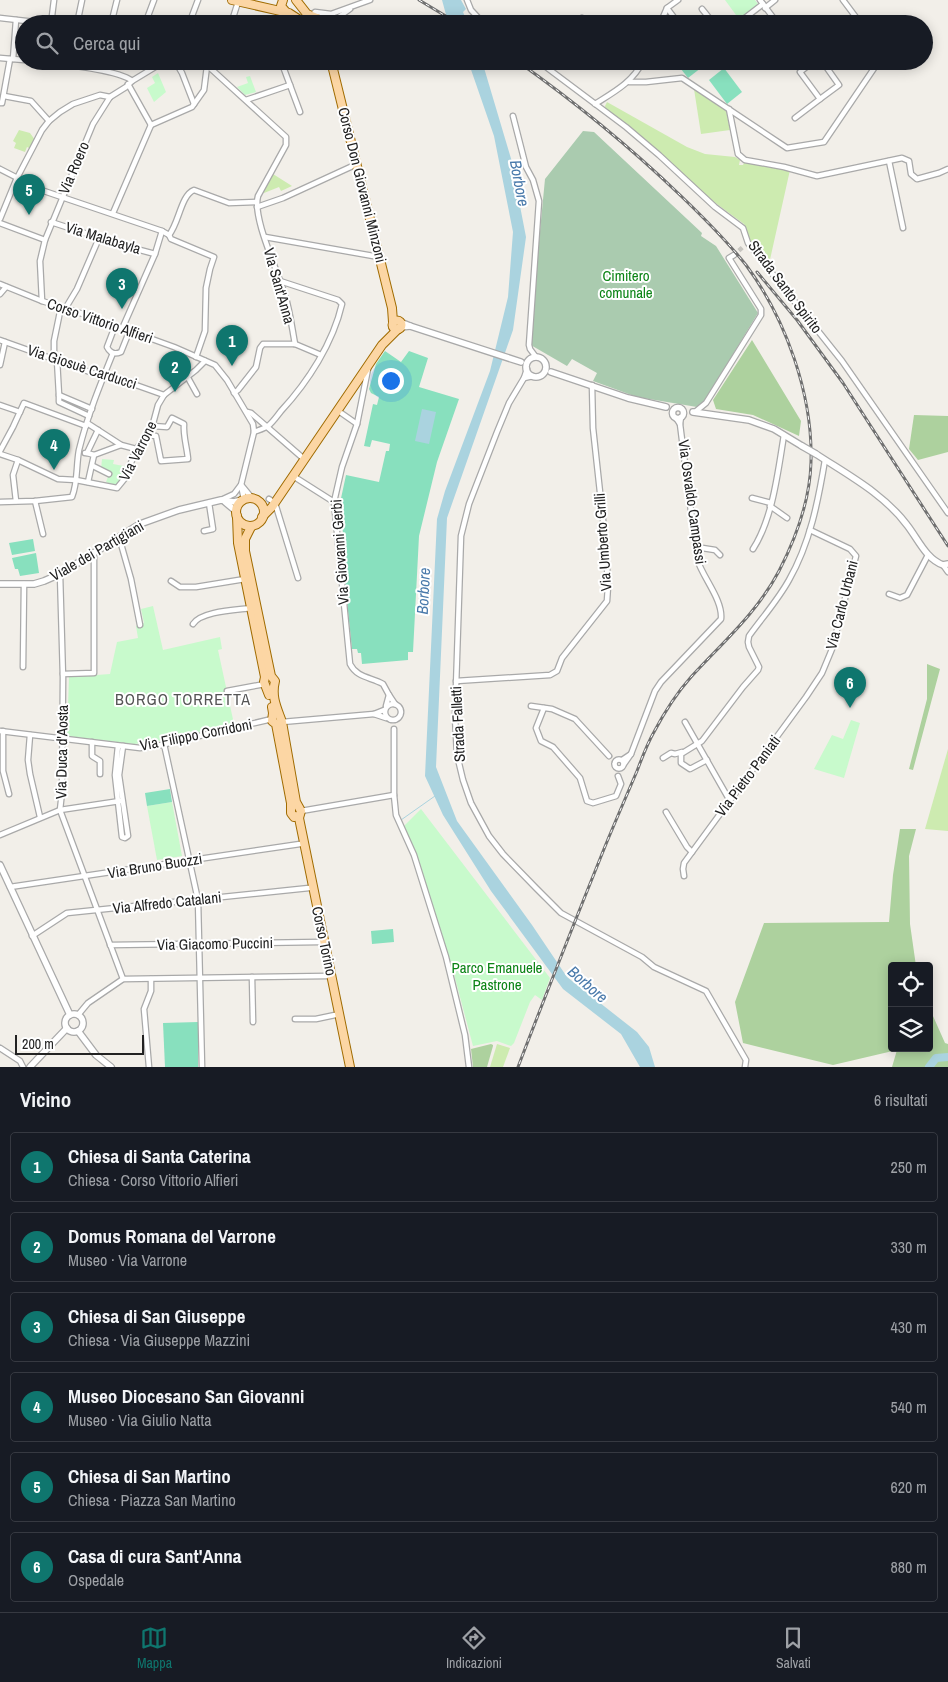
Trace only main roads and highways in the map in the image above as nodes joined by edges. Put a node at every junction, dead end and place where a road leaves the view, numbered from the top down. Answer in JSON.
{"nodes":[{"id":1,"x":296,"y":0,"type":"edge"},
{"id":2,"x":235,"y":1,"type":"edge"},
{"id":3,"x":281,"y":2,"type":"edge"},
{"id":4,"x":286,"y":12,"type":"junction"},
{"id":5,"x":290,"y":15,"type":"edge"},
{"id":6,"x":314,"y":15,"type":"edge"},
{"id":7,"x":333,"y":70,"type":"edge"},
{"id":8,"x":260,"y":501,"type":"junction"},
{"id":9,"x":272,"y":501,"type":"junction"},
{"id":10,"x":237,"y":514,"type":"junction"},
{"id":11,"x":262,"y":517,"type":"junction"},
{"id":12,"x":251,"y":526,"type":"junction"},
{"id":13,"x":267,"y":679,"type":"junction"},
{"id":14,"x":298,"y":814,"type":"junction"},
{"id":15,"x":346,"y":1067,"type":"edge"},
{"id":16,"x":350,"y":1067,"type":"edge"}],
"edges":[{"from":1,"to":6,"type":"main road"},
{"from":2,"to":4,"type":"main road"},
{"from":3,"to":4,"type":"main road"},
{"from":4,"to":5,"type":"main road"},
{"from":7,"to":9,"type":"main road","name":"Corso Don Giovanni Minzoni"},
{"from":8,"to":9,"type":"main road"},
{"from":8,"to":10,"type":"main road"},
{"from":8,"to":11,"type":"main road"},
{"from":9,"to":11,"type":"main road","name":"Corso Don Giovanni Minzoni"},
{"from":10,"to":12,"type":"main road"},
{"from":10,"to":13,"type":"main road","name":"Corso Torino"},
{"from":11,"to":12,"type":"main road"},
{"from":12,"to":13,"type":"main road","name":"Corso Torino"},
{"from":13,"to":14,"type":"main road","name":"Corso Torino"},
{"from":14,"to":15,"type":"main road","name":"Corso Torino"},
{"from":14,"to":16,"type":"main road","name":"Corso Torino"}]}
